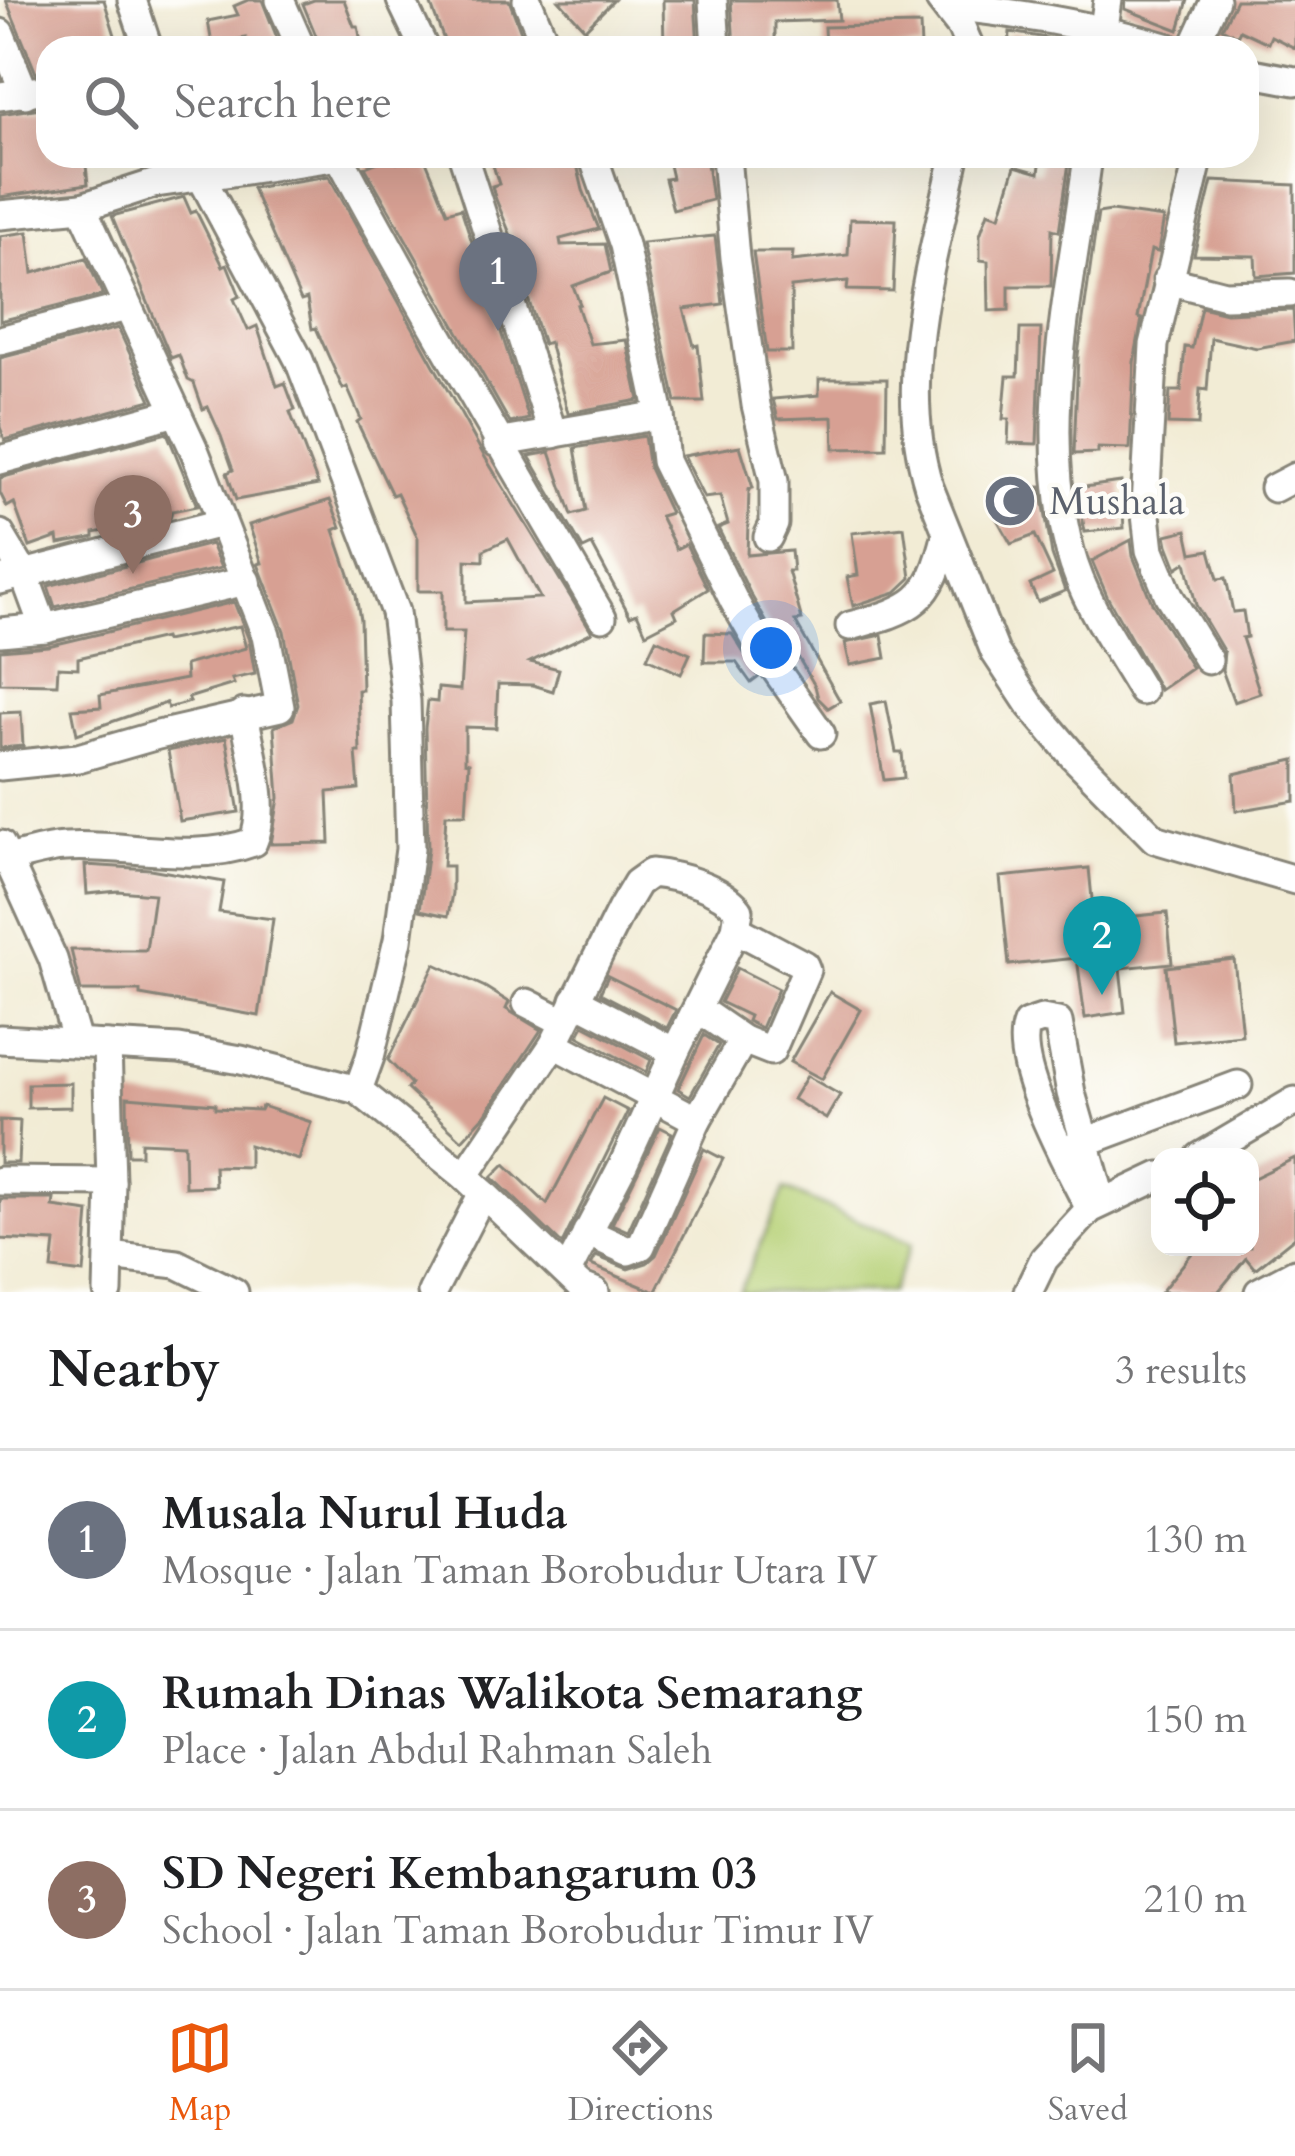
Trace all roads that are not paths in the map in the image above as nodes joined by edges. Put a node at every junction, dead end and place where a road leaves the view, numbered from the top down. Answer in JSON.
{"nodes":[{"id":1,"x":132,"y":0,"type":"edge"},
{"id":2,"x":280,"y":0,"type":"edge"},
{"id":3,"x":401,"y":0,"type":"edge"},
{"id":4,"x":527,"y":0,"type":"edge"},
{"id":5,"x":713,"y":0,"type":"edge"},
{"id":6,"x":1215,"y":0,"type":"edge"},
{"id":7,"x":944,"y":3,"type":"edge"},
{"id":8,"x":1105,"y":25,"type":"edge"},
{"id":9,"x":0,"y":33,"type":"edge"},
{"id":10,"x":144,"y":36,"type":"edge"},
{"id":11,"x":296,"y":36,"type":"edge"},
{"id":12,"x":418,"y":36,"type":"edge"},
{"id":13,"x":542,"y":36,"type":"edge"},
{"id":14,"x":715,"y":36,"type":"edge"},
{"id":15,"x":963,"y":36,"type":"edge"},
{"id":16,"x":1136,"y":36,"type":"edge"},
{"id":17,"x":1198,"y":36,"type":"edge"},
{"id":18,"x":1259,"y":74,"type":"edge"},
{"id":19,"x":1295,"y":81,"type":"edge"},
{"id":20,"x":24,"y":93,"type":"edge"},
{"id":21,"x":187,"y":168,"type":"edge"},
{"id":22,"x":195,"y":168,"type":"edge"},
{"id":23,"x":222,"y":168,"type":"edge"},
{"id":24,"x":270,"y":168,"type":"edge"},
{"id":25,"x":347,"y":168,"type":"edge"},
{"id":26,"x":467,"y":168,"type":"edge"},
{"id":27,"x":597,"y":168,"type":"edge"},
{"id":28,"x":727,"y":168,"type":"edge"},
{"id":29,"x":952,"y":168,"type":"edge"},
{"id":30,"x":1086,"y":168,"type":"edge"},
{"id":31,"x":1196,"y":168,"type":"edge"},
{"id":32,"x":82,"y":207,"type":"junction"},
{"id":33,"x":0,"y":215,"type":"edge"},
{"id":34,"x":1166,"y":280,"type":"junction"},
{"id":35,"x":1290,"y":293,"type":"dead end"},
{"id":36,"x":127,"y":307,"type":"junction"},
{"id":37,"x":0,"y":340,"type":"edge"},
{"id":38,"x":176,"y":412,"type":"junction"},
{"id":39,"x":660,"y":415,"type":"junction"},
{"id":40,"x":553,"y":434,"type":"junction"},
{"id":41,"x":497,"y":443,"type":"junction"},
{"id":42,"x":0,"y":460,"type":"edge"},
{"id":43,"x":221,"y":523,"type":"junction"},
{"id":44,"x":946,"y":533,"type":"junction"},
{"id":45,"x":0,"y":534,"type":"edge"},
{"id":46,"x":768,"y":537,"type":"dead end"},
{"id":47,"x":12,"y":577,"type":"edge"},
{"id":48,"x":246,"y":581,"type":"junction"},
{"id":49,"x":602,"y":617,"type":"dead end"},
{"id":50,"x":850,"y":626,"type":"dead end"},
{"id":51,"x":44,"y":628,"type":"junction"},
{"id":52,"x":0,"y":632,"type":"edge"},
{"id":53,"x":1208,"y":660,"type":"dead end"},
{"id":54,"x":1142,"y":691,"type":"dead end"},
{"id":55,"x":244,"y":713,"type":"junction"},
{"id":56,"x":821,"y":734,"type":"dead end"},
{"id":57,"x":0,"y":766,"type":"edge"},
{"id":58,"x":3,"y":854,"type":"edge"},
{"id":59,"x":1295,"y":880,"type":"edge"},
{"id":60,"x":736,"y":929,"type":"junction"},
{"id":61,"x":526,"y":1003,"type":"dead end"},
{"id":62,"x":698,"y":1009,"type":"junction"},
{"id":63,"x":564,"y":1022,"type":"junction"},
{"id":64,"x":0,"y":1040,"type":"edge"},
{"id":65,"x":743,"y":1040,"type":"junction"},
{"id":66,"x":77,"y":1042,"type":"junction"},
{"id":67,"x":107,"y":1045,"type":"junction"},
{"id":68,"x":675,"y":1052,"type":"junction"},
{"id":69,"x":1238,"y":1085,"type":"dead end"},
{"id":70,"x":358,"y":1090,"type":"junction"},
{"id":71,"x":653,"y":1098,"type":"junction"},
{"id":72,"x":1295,"y":1101,"type":"edge"},
{"id":73,"x":697,"y":1120,"type":"junction"},
{"id":74,"x":1215,"y":1148,"type":"edge"},
{"id":75,"x":1151,"y":1180,"type":"edge"},
{"id":76,"x":0,"y":1181,"type":"edge"},
{"id":77,"x":111,"y":1181,"type":"junction"},
{"id":78,"x":474,"y":1184,"type":"junction"},
{"id":79,"x":1096,"y":1206,"type":"junction"},
{"id":80,"x":587,"y":1232,"type":"junction"},
{"id":81,"x":110,"y":1256,"type":"junction"},
{"id":82,"x":1295,"y":1273,"type":"edge"},
{"id":83,"x":580,"y":1286,"type":"edge"},
{"id":84,"x":108,"y":1292,"type":"edge"},
{"id":85,"x":234,"y":1292,"type":"edge"},
{"id":86,"x":432,"y":1292,"type":"edge"},
{"id":87,"x":1028,"y":1292,"type":"edge"},
{"id":88,"x":1259,"y":1292,"type":"edge"}],
"edges":[{"from":1,"to":10,"type":"street"},
{"from":2,"to":11,"type":"street"},
{"from":3,"to":12,"type":"street"},
{"from":4,"to":13,"type":"street"},
{"from":5,"to":14,"type":"street"},
{"from":6,"to":17,"type":"street"},
{"from":7,"to":8,"type":"street"},
{"from":7,"to":15,"type":"street"},
{"from":8,"to":16,"type":"street"},
{"from":9,"to":20,"type":"street"},
{"from":18,"to":19,"type":"street"},
{"from":21,"to":32,"type":"street"},
{"from":22,"to":70,"type":"street"},
{"from":23,"to":24,"type":"street"},
{"from":25,"to":41,"type":"street"},
{"from":26,"to":40,"type":"street"},
{"from":27,"to":39,"type":"street"},
{"from":28,"to":46,"type":"street"},
{"from":29,"to":44,"type":"street"},
{"from":30,"to":54,"type":"street"},
{"from":31,"to":34,"type":"street"},
{"from":32,"to":33,"type":"street"},
{"from":32,"to":36,"type":"street"},
{"from":34,"to":35,"type":"street"},
{"from":34,"to":53,"type":"street"},
{"from":36,"to":37,"type":"street"},
{"from":36,"to":38,"type":"street"},
{"from":38,"to":42,"type":"street"},
{"from":38,"to":43,"type":"street"},
{"from":39,"to":40,"type":"street"},
{"from":39,"to":56,"type":"street"},
{"from":40,"to":41,"type":"street"},
{"from":41,"to":49,"type":"street"},
{"from":43,"to":47,"type":"street"},
{"from":43,"to":48,"type":"street"},
{"from":44,"to":50,"type":"street"},
{"from":44,"to":59,"type":"street"},
{"from":45,"to":47,"type":"street"},
{"from":47,"to":51,"type":"street"},
{"from":48,"to":51,"type":"street"},
{"from":48,"to":55,"type":"street"},
{"from":51,"to":52,"type":"street"},
{"from":55,"to":57,"type":"street"},
{"from":55,"to":58,"type":"street"},
{"from":58,"to":66,"type":"street"},
{"from":60,"to":62,"type":"street"},
{"from":60,"to":63,"type":"street"},
{"from":60,"to":65,"type":"street"},
{"from":61,"to":63,"type":"street"},
{"from":62,"to":65,"type":"street"},
{"from":62,"to":68,"type":"street"},
{"from":63,"to":68,"type":"street"},
{"from":63,"to":71,"type":"street"},
{"from":63,"to":78,"type":"street"},
{"from":64,"to":66,"type":"street"},
{"from":65,"to":73,"type":"street"},
{"from":66,"to":67,"type":"street"},
{"from":67,"to":70,"type":"street"},
{"from":67,"to":77,"type":"street"},
{"from":68,"to":71,"type":"street"},
{"from":69,"to":79,"type":"street"},
{"from":70,"to":78,"type":"street"},
{"from":71,"to":73,"type":"street"},
{"from":71,"to":80,"type":"street"},
{"from":72,"to":74,"type":"street"},
{"from":73,"to":80,"type":"street"},
{"from":75,"to":79,"type":"street"},
{"from":76,"to":77,"type":"street"},
{"from":77,"to":81,"type":"street"},
{"from":78,"to":83,"type":"street"},
{"from":78,"to":86,"type":"street"},
{"from":79,"to":87,"type":"street"},
{"from":80,"to":83,"type":"street"},
{"from":81,"to":84,"type":"street"},
{"from":81,"to":85,"type":"street"},
{"from":82,"to":88,"type":"street"}]}
